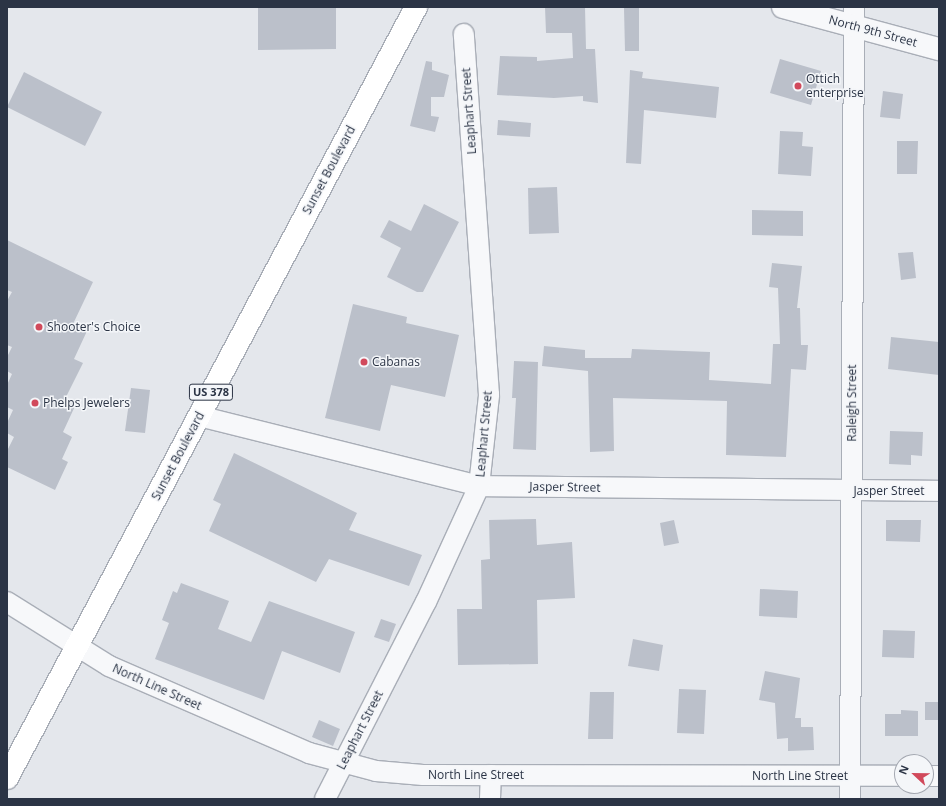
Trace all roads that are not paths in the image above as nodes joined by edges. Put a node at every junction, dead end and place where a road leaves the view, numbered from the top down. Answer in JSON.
{"nodes":[{"id":1,"x":416,"y":7,"type":"edge"},
{"id":2,"x":783,"y":7,"type":"edge"},
{"id":3,"x":853,"y":16,"type":"edge"},
{"id":4,"x":464,"y":34,"type":"dead end"},
{"id":5,"x":939,"y":49,"type":"edge"},
{"id":6,"x":199,"y":416,"type":"junction"},
{"id":7,"x":479,"y":486,"type":"junction"},
{"id":8,"x":852,"y":491,"type":"junction"},
{"id":9,"x":939,"y":491,"type":"edge"},
{"id":10,"x":7,"y":602,"type":"edge"},
{"id":11,"x":78,"y":645,"type":"junction"},
{"id":12,"x":343,"y":764,"type":"junction"},
{"id":13,"x":491,"y":775,"type":"junction"},
{"id":14,"x":850,"y":776,"type":"junction"},
{"id":15,"x":894,"y":776,"type":"edge"},
{"id":16,"x":7,"y":778,"type":"edge"},
{"id":17,"x":326,"y":799,"type":"edge"},
{"id":18,"x":490,"y":799,"type":"edge"},
{"id":19,"x":850,"y":799,"type":"edge"}],
"edges":[{"from":1,"to":6,"type":"main road","name":"Sunset Boulevard","number":"US 378"},
{"from":2,"to":3,"type":"street","name":"North 9th Street"},
{"from":3,"to":5,"type":"street","name":"North 9th Street"},
{"from":3,"to":8,"type":"street","name":"Raleigh Street"},
{"from":4,"to":7,"type":"street","name":"Leaphart Street"},
{"from":6,"to":7,"type":"street","name":"Jasper Street"},
{"from":6,"to":11,"type":"main road","name":"Sunset Boulevard","number":"US 378"},
{"from":7,"to":8,"type":"street","name":"Jasper Street"},
{"from":7,"to":12,"type":"street","name":"Leaphart Street"},
{"from":8,"to":9,"type":"street","name":"Jasper Street"},
{"from":8,"to":14,"type":"street","name":"Raleigh Street"},
{"from":10,"to":11,"type":"street","name":"North Line Street"},
{"from":11,"to":12,"type":"street","name":"North Line Street"},
{"from":11,"to":16,"type":"main road","name":"Sunset Boulevard","number":"US 378"},
{"from":12,"to":13,"type":"street","name":"North Line Street"},
{"from":12,"to":17,"type":"street","name":"Leaphart Street"},
{"from":13,"to":14,"type":"street","name":"North Line Street"},
{"from":13,"to":18,"type":"street"},
{"from":14,"to":15,"type":"street","name":"North Line Street"},
{"from":14,"to":19,"type":"street","name":"Raleigh Street"}]}
